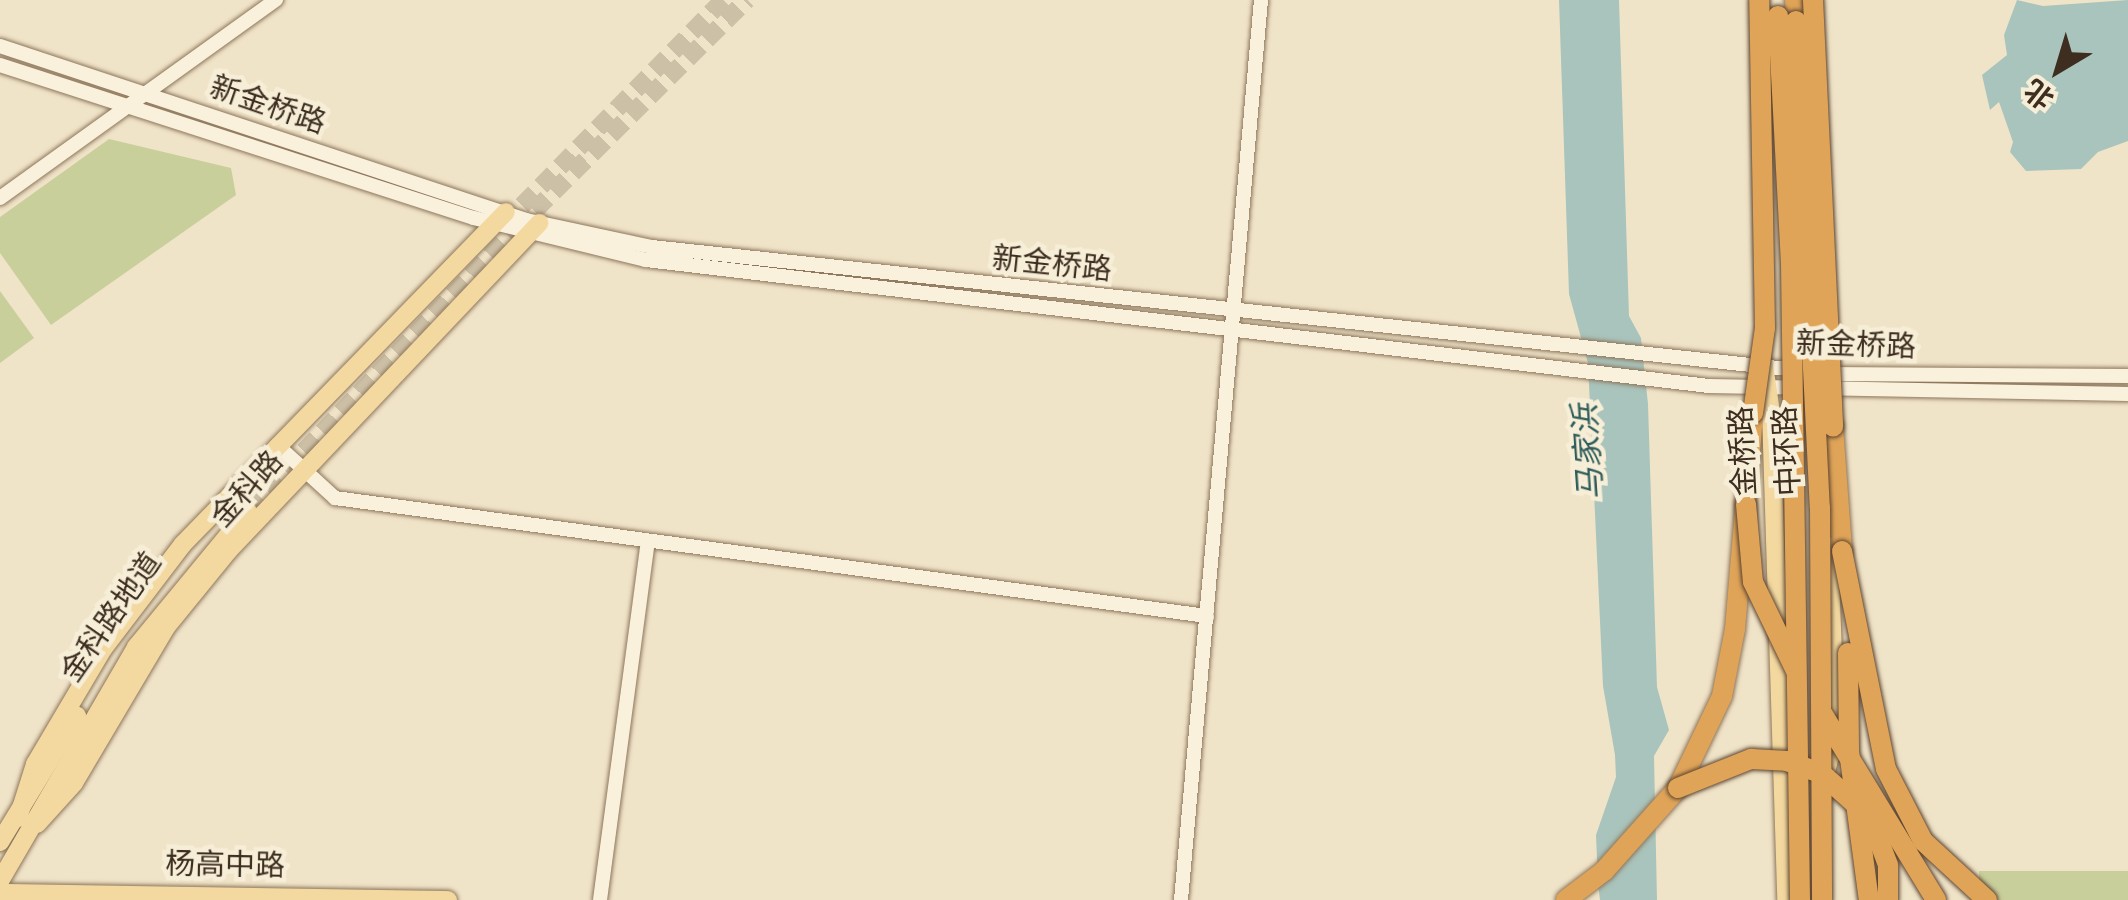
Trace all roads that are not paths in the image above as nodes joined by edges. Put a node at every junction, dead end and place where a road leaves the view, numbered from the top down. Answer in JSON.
{"nodes":[{"id":1,"x":276,"y":0,"type":"edge"},
{"id":2,"x":1261,"y":0,"type":"edge"},
{"id":3,"x":1749,"y":0,"type":"edge"},
{"id":4,"x":1759,"y":0,"type":"edge"},
{"id":5,"x":1777,"y":0,"type":"edge"},
{"id":6,"x":1795,"y":0,"type":"edge"},
{"id":7,"x":1805,"y":0,"type":"edge"},
{"id":8,"x":1813,"y":0,"type":"edge"},
{"id":9,"x":0,"y":46,"type":"edge"},
{"id":10,"x":0,"y":65,"type":"edge"},
{"id":11,"x":146,"y":94,"type":"junction"},
{"id":12,"x":126,"y":107,"type":"junction"},
{"id":13,"x":0,"y":198,"type":"edge"},
{"id":14,"x":499,"y":218,"type":"junction"},
{"id":15,"x":534,"y":228,"type":"junction"},
{"id":16,"x":1823,"y":310,"type":"junction"},
{"id":17,"x":1237,"y":313,"type":"junction"},
{"id":18,"x":1234,"y":330,"type":"junction"},
{"id":19,"x":1764,"y":369,"type":"junction"},
{"id":20,"x":1808,"y":371,"type":"junction"},
{"id":21,"x":2128,"y":376,"type":"edge"},
{"id":22,"x":1776,"y":391,"type":"junction"},
{"id":23,"x":1815,"y":392,"type":"junction"},
{"id":24,"x":2128,"y":394,"type":"edge"},
{"id":25,"x":277,"y":445,"type":"junction"},
{"id":26,"x":301,"y":470,"type":"junction"},
{"id":27,"x":1818,"y":482,"type":"junction"},
{"id":28,"x":1746,"y":504,"type":"junction"},
{"id":29,"x":241,"y":507,"type":"tunnel mouth"},
{"id":30,"x":648,"y":542,"type":"junction"},
{"id":31,"x":1842,"y":551,"type":"junction"},
{"id":32,"x":1812,"y":556,"type":"junction"},
{"id":33,"x":1207,"y":616,"type":"junction"},
{"id":34,"x":1782,"y":755,"type":"junction"},
{"id":35,"x":54,"y":773,"type":"junction"},
{"id":36,"x":1825,"y":776,"type":"junction"},
{"id":37,"x":1678,"y":788,"type":"junction"},
{"id":38,"x":18,"y":818,"type":"junction"},
{"id":39,"x":37,"y":824,"type":"junction"},
{"id":40,"x":0,"y":842,"type":"edge"},
{"id":41,"x":0,"y":882,"type":"edge"},
{"id":42,"x":0,"y":893,"type":"edge"},
{"id":43,"x":448,"y":900,"type":"edge"},
{"id":44,"x":600,"y":900,"type":"edge"},
{"id":45,"x":1181,"y":900,"type":"edge"},
{"id":46,"x":1566,"y":900,"type":"edge"},
{"id":47,"x":1786,"y":900,"type":"edge"},
{"id":48,"x":1804,"y":900,"type":"edge"},
{"id":49,"x":1825,"y":900,"type":"edge"},
{"id":50,"x":1869,"y":900,"type":"edge"},
{"id":51,"x":1888,"y":900,"type":"edge"},
{"id":52,"x":1936,"y":900,"type":"edge"},
{"id":53,"x":1987,"y":900,"type":"edge"}],
"edges":[{"from":1,"to":11,"type":"street"},
{"from":2,"to":17,"type":"street"},
{"from":3,"to":19,"type":"main road","name":"金桥路"},
{"from":4,"to":28,"type":"highway","bridge":true},
{"from":5,"to":48,"type":"highway","name":"中环路","bridge":true},
{"from":6,"to":27,"type":"highway","name":"中环路","bridge":true},
{"from":7,"to":20,"type":"main road"},
{"from":8,"to":16,"type":"highway","bridge":true},
{"from":9,"to":11,"type":"street","name":"新金桥路"},
{"from":10,"to":12,"type":"street","name":"新金桥路"},
{"from":11,"to":12,"type":"street"},
{"from":11,"to":14,"type":"street","name":"新金桥路"},
{"from":12,"to":13,"type":"street"},
{"from":12,"to":14,"type":"street","name":"新金桥路"},
{"from":14,"to":15,"type":"street","name":"新金桥路"},
{"from":14,"to":25,"type":"main road","name":"金科路"},
{"from":15,"to":17,"type":"street","name":"新金桥路"},
{"from":15,"to":18,"type":"street","name":"新金桥路"},
{"from":15,"to":26,"type":"main road","name":"金科路"},
{"from":16,"to":27,"type":"highway","bridge":true},
{"from":16,"to":31,"type":"highway","bridge":true},
{"from":17,"to":18,"type":"street"},
{"from":17,"to":19,"type":"street","name":"新金桥路"},
{"from":18,"to":22,"type":"street","name":"新金桥路"},
{"from":18,"to":33,"type":"street"},
{"from":19,"to":20,"type":"street","name":"新金桥路"},
{"from":19,"to":22,"type":"main road"},
{"from":20,"to":21,"type":"street","name":"新金桥路"},
{"from":20,"to":23,"type":"main road"},
{"from":22,"to":23,"type":"street","name":"新金桥路"},
{"from":22,"to":32,"type":"main road"},
{"from":22,"to":34,"type":"main road","name":"金桥路"},
{"from":23,"to":24,"type":"street","name":"新金桥路"},
{"from":23,"to":32,"type":"main road"},
{"from":23,"to":36,"type":"main road"},
{"from":25,"to":26,"type":"street"},
{"from":25,"to":38,"type":"main road","name":"金科路"},
{"from":26,"to":30,"type":"street"},
{"from":26,"to":39,"type":"main road","name":"金科路"},
{"from":27,"to":49,"type":"highway","name":"中环路","bridge":true},
{"from":28,"to":37,"type":"highway","bridge":true},
{"from":28,"to":52,"type":"highway","bridge":true},
{"from":29,"to":35,"type":"main road","name":"金科路地道"},
{"from":30,"to":33,"type":"street"},
{"from":30,"to":44,"type":"street"},
{"from":31,"to":50,"type":"highway","bridge":true},
{"from":31,"to":53,"type":"highway","bridge":true},
{"from":32,"to":36,"type":"main road"},
{"from":33,"to":45,"type":"street"},
{"from":34,"to":47,"type":"main road","name":"金桥路"},
{"from":34,"to":48,"type":"main road"},
{"from":35,"to":38,"type":"main road","name":"金科路"},
{"from":35,"to":39,"type":"main road","name":"金科路"},
{"from":36,"to":49,"type":"main road"},
{"from":37,"to":46,"type":"highway"},
{"from":37,"to":51,"type":"highway","bridge":true},
{"from":38,"to":40,"type":"main road","name":"金科路"},
{"from":39,"to":41,"type":"main road","name":"金科路"},
{"from":42,"to":43,"type":"main road","name":"杨高中路"}]}
